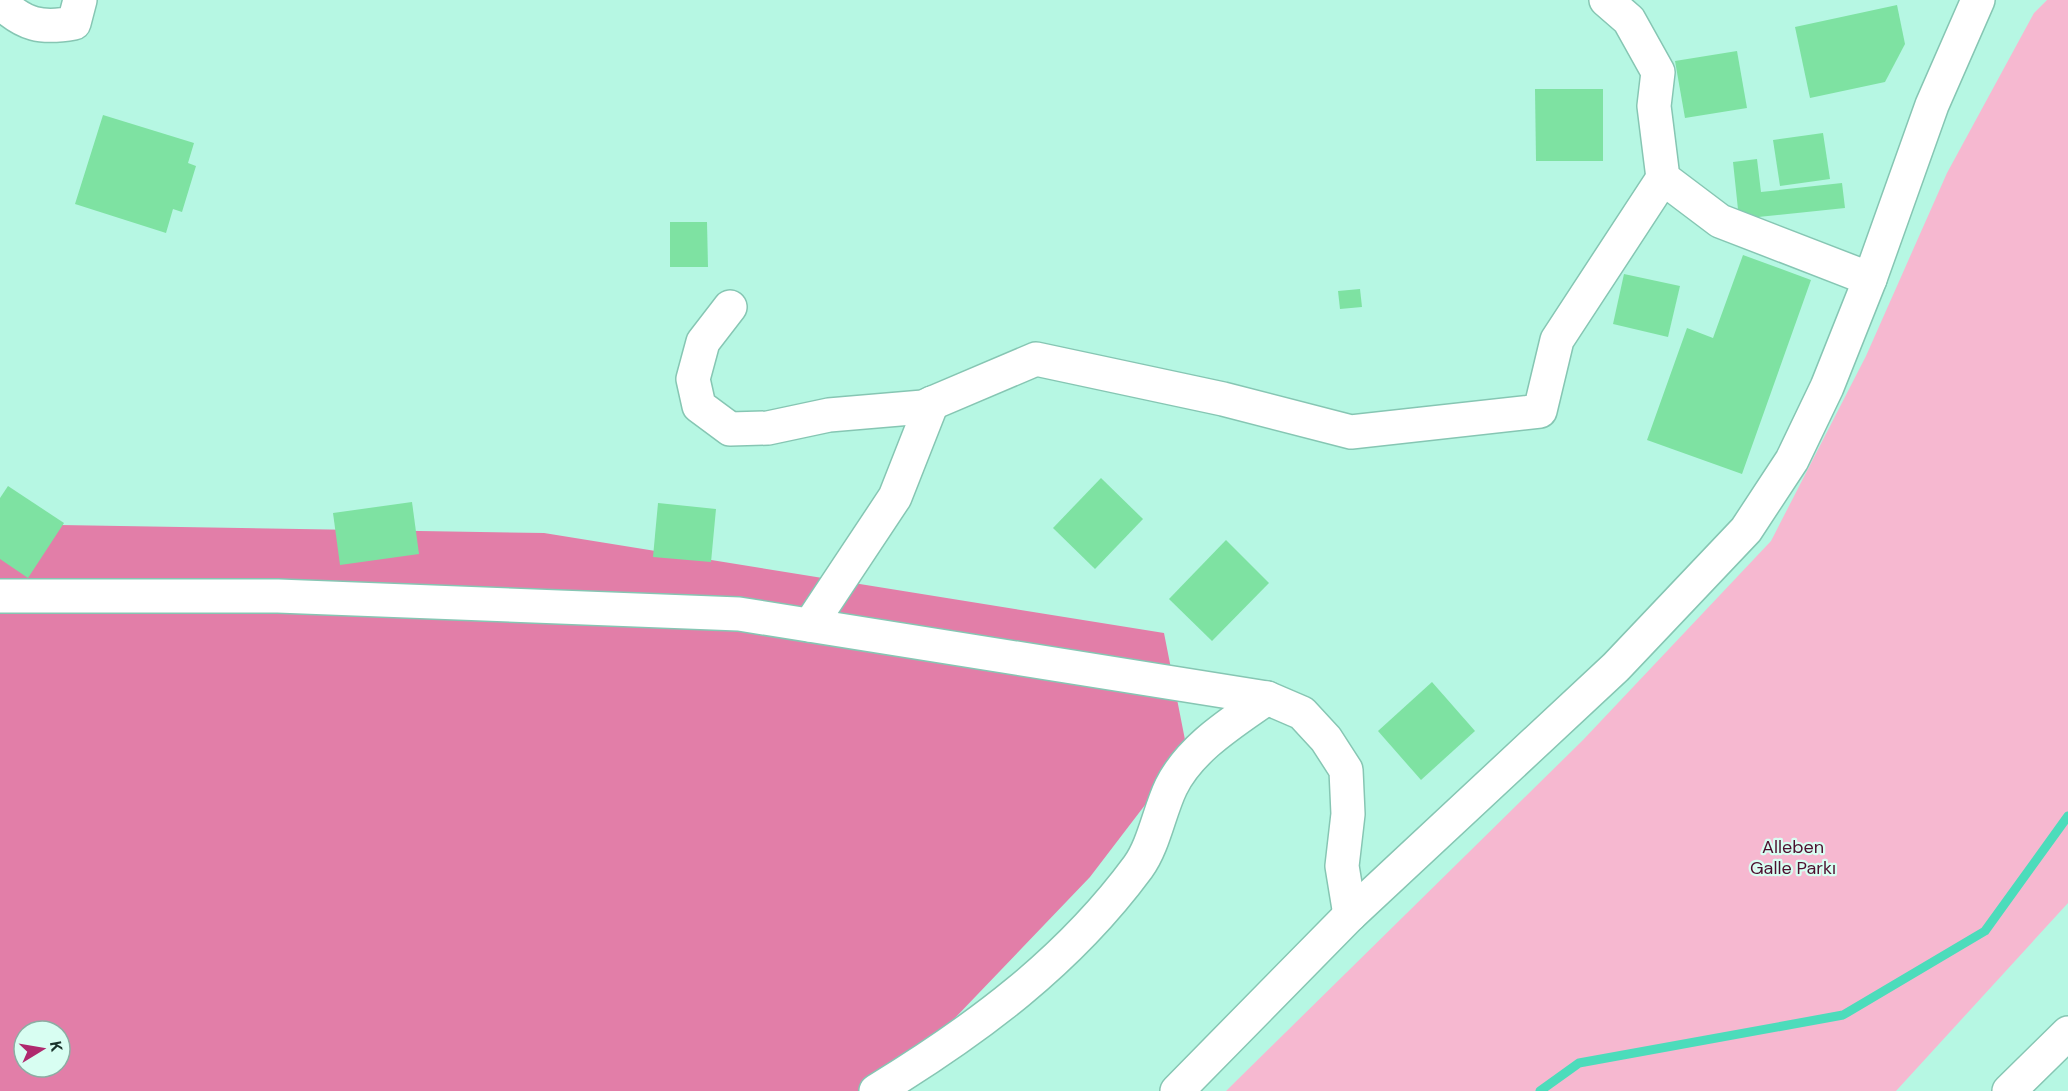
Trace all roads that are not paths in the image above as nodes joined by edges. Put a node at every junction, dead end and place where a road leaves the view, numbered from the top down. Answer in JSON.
{"nodes":[{"id":1,"x":80,"y":0,"type":"edge"},
{"id":2,"x":1606,"y":0,"type":"edge"},
{"id":3,"x":1978,"y":0,"type":"edge"},
{"id":4,"x":8,"y":9,"type":"edge"},
{"id":5,"x":1663,"y":178,"type":"junction"},
{"id":6,"x":1870,"y":279,"type":"junction"},
{"id":7,"x":730,"y":308,"type":"dead end"},
{"id":8,"x":928,"y":405,"type":"junction"},
{"id":9,"x":0,"y":596,"type":"edge"},
{"id":10,"x":810,"y":625,"type":"junction"},
{"id":11,"x":1267,"y":698,"type":"junction"},
{"id":12,"x":1350,"y":915,"type":"junction"},
{"id":13,"x":2068,"y":1033,"type":"edge"},
{"id":14,"x":876,"y":1091,"type":"edge"},
{"id":15,"x":1177,"y":1091,"type":"edge"},
{"id":16,"x":2009,"y":1091,"type":"edge"}],
"edges":[{"from":1,"to":4,"type":"street"},
{"from":2,"to":5,"type":"street"},
{"from":3,"to":6,"type":"street"},
{"from":5,"to":6,"type":"street"},
{"from":5,"to":8,"type":"street"},
{"from":6,"to":12,"type":"street"},
{"from":7,"to":8,"type":"street"},
{"from":8,"to":10,"type":"street"},
{"from":9,"to":10,"type":"street"},
{"from":10,"to":11,"type":"street"},
{"from":11,"to":12,"type":"street"},
{"from":11,"to":14,"type":"street"},
{"from":12,"to":15,"type":"street"},
{"from":13,"to":16,"type":"street"}]}
